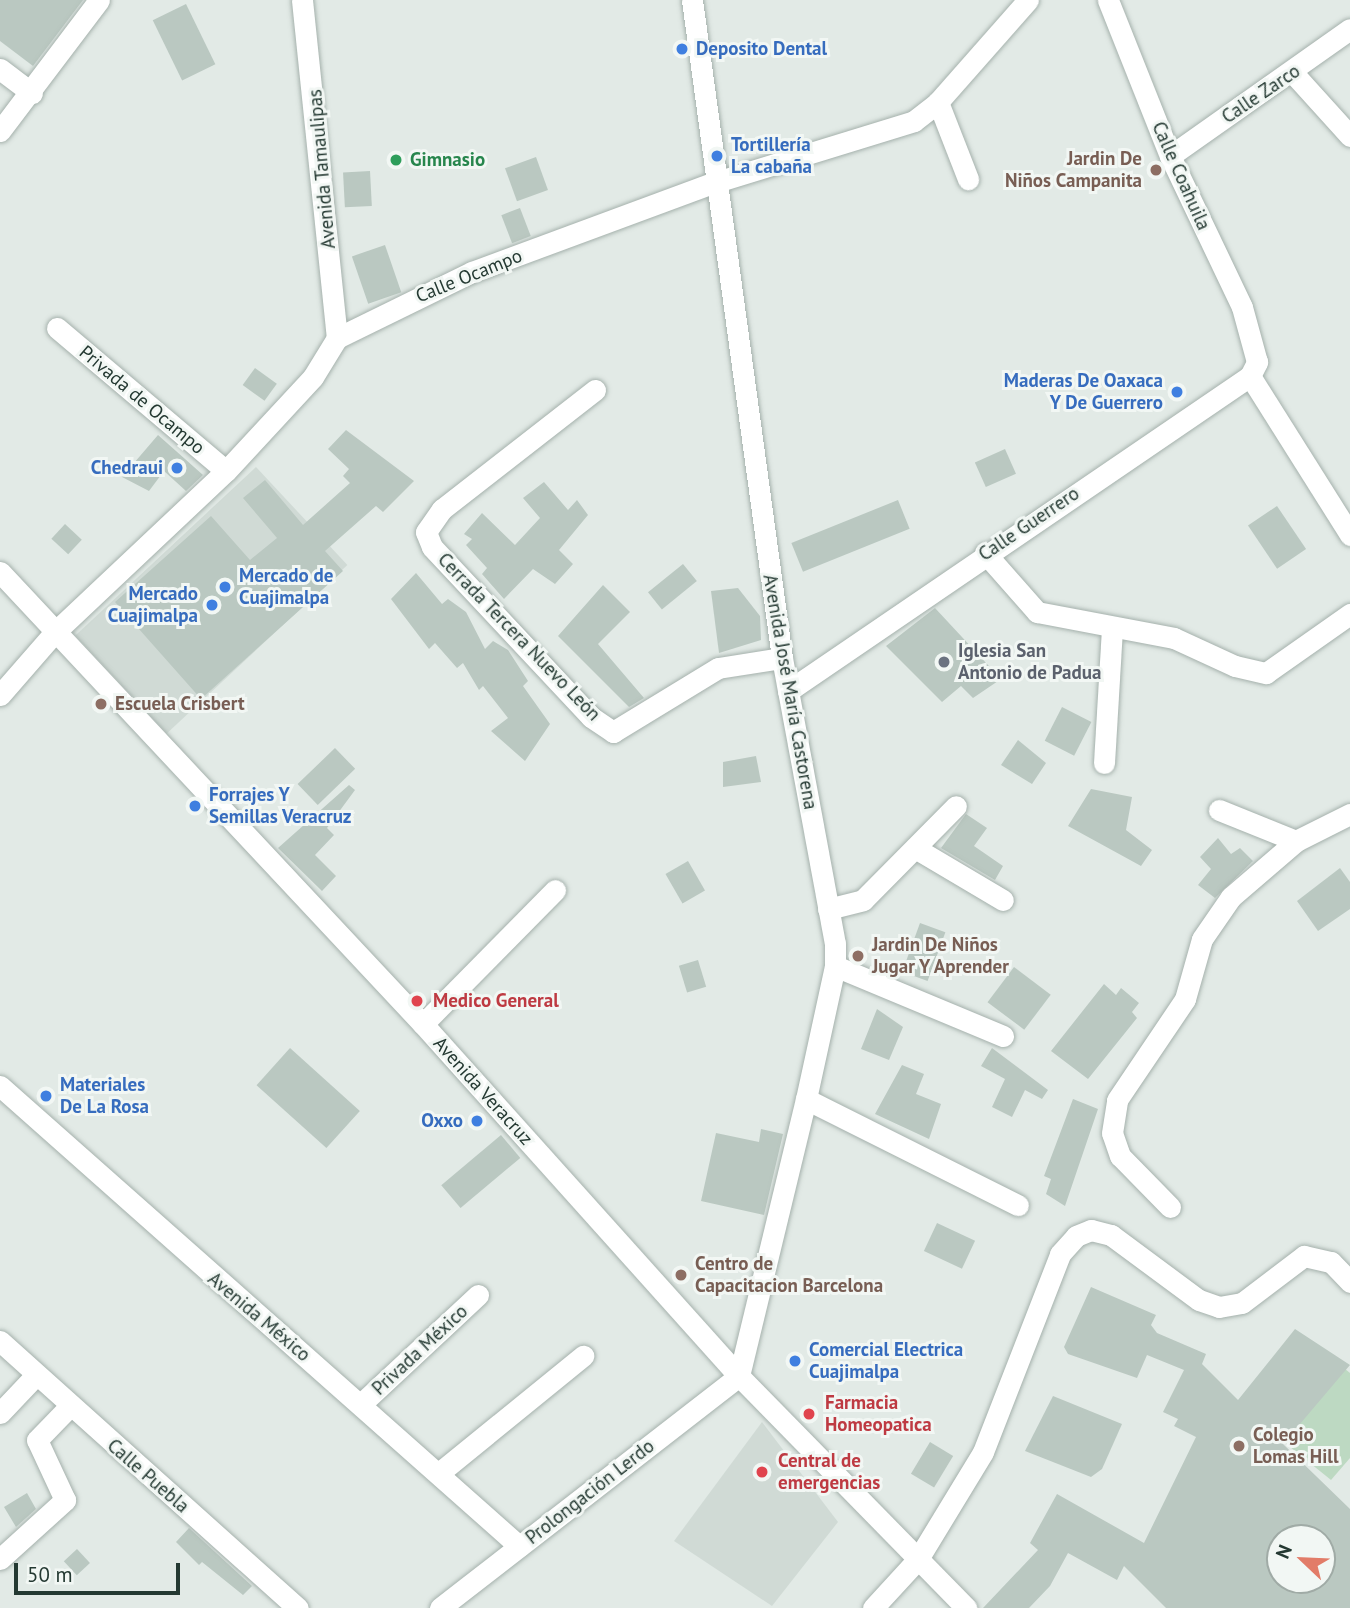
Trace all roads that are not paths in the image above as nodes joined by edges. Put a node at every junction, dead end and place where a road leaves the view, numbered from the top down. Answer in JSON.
{"nodes":[{"id":1,"x":99,"y":0,"type":"edge"},
{"id":2,"x":302,"y":0,"type":"edge"},
{"id":3,"x":692,"y":0,"type":"edge"},
{"id":4,"x":1028,"y":0,"type":"edge"},
{"id":5,"x":1108,"y":0,"type":"edge"},
{"id":6,"x":1350,"y":29,"type":"edge"},
{"id":7,"x":0,"y":69,"type":"edge"},
{"id":8,"x":1293,"y":73,"type":"junction"},
{"id":9,"x":32,"y":93,"type":"junction"},
{"id":10,"x":938,"y":102,"type":"junction"},
{"id":11,"x":0,"y":131,"type":"edge"},
{"id":12,"x":1350,"y":136,"type":"edge"},
{"id":13,"x":1170,"y":156,"type":"junction"},
{"id":14,"x":968,"y":178,"type":"dead end"},
{"id":15,"x":713,"y":183,"type":"junction"},
{"id":16,"x":57,"y":328,"type":"dead end"},
{"id":17,"x":337,"y":338,"type":"junction"},
{"id":18,"x":1250,"y":376,"type":"junction"},
{"id":19,"x":594,"y":390,"type":"dead end"},
{"id":20,"x":226,"y":471,"type":"junction"},
{"id":21,"x":1350,"y":535,"type":"edge"},
{"id":22,"x":985,"y":553,"type":"junction"},
{"id":23,"x":0,"y":572,"type":"edge"},
{"id":24,"x":1350,"y":614,"type":"edge"},
{"id":25,"x":1112,"y":629,"type":"junction"},
{"id":26,"x":54,"y":633,"type":"junction"},
{"id":27,"x":782,"y":658,"type":"junction"},
{"id":28,"x":788,"y":691,"type":"junction"},
{"id":29,"x":0,"y":695,"type":"edge"},
{"id":30,"x":1104,"y":762,"type":"dead end"},
{"id":31,"x":956,"y":806,"type":"dead end"},
{"id":32,"x":1219,"y":810,"type":"dead end"},
{"id":33,"x":1350,"y":814,"type":"edge"},
{"id":34,"x":1296,"y":841,"type":"junction"},
{"id":35,"x":915,"y":848,"type":"junction"},
{"id":36,"x":555,"y":890,"type":"dead end"},
{"id":37,"x":1003,"y":901,"type":"dead end"},
{"id":38,"x":828,"y":909,"type":"junction"},
{"id":39,"x":835,"y":966,"type":"junction"},
{"id":40,"x":423,"y":1024,"type":"junction"},
{"id":41,"x":1003,"y":1036,"type":"dead end"},
{"id":42,"x":0,"y":1086,"type":"edge"},
{"id":43,"x":806,"y":1099,"type":"junction"},
{"id":44,"x":1018,"y":1205,"type":"dead end"},
{"id":45,"x":1170,"y":1207,"type":"dead end"},
{"id":46,"x":1350,"y":1282,"type":"edge"},
{"id":47,"x":478,"y":1295,"type":"dead end"},
{"id":48,"x":0,"y":1341,"type":"edge"},
{"id":49,"x":583,"y":1356,"type":"dead end"},
{"id":50,"x":35,"y":1376,"type":"junction"},
{"id":51,"x":739,"y":1376,"type":"junction"},
{"id":52,"x":361,"y":1404,"type":"junction"},
{"id":53,"x":70,"y":1406,"type":"junction"},
{"id":54,"x":0,"y":1413,"type":"edge"},
{"id":55,"x":439,"y":1473,"type":"junction"},
{"id":56,"x":519,"y":1546,"type":"junction"},
{"id":57,"x":0,"y":1559,"type":"edge"},
{"id":58,"x":918,"y":1559,"type":"junction"},
{"id":59,"x":289,"y":1605,"type":"edge"},
{"id":60,"x":440,"y":1608,"type":"edge"},
{"id":61,"x":873,"y":1608,"type":"edge"},
{"id":62,"x":966,"y":1608,"type":"edge"}],
"edges":[{"from":1,"to":9,"type":"street"},
{"from":2,"to":17,"type":"street","name":"Avenida Tamaulipas"},
{"from":3,"to":15,"type":"street","name":"Avenida José María Castorena"},
{"from":4,"to":10,"type":"street","name":"Calle Ocampo"},
{"from":5,"to":13,"type":"street","name":"Calle Coahuila"},
{"from":6,"to":8,"type":"street","name":"Calle Zarco"},
{"from":7,"to":9,"type":"street"},
{"from":8,"to":12,"type":"street"},
{"from":8,"to":13,"type":"street","name":"Calle Zarco"},
{"from":9,"to":11,"type":"street"},
{"from":10,"to":14,"type":"street"},
{"from":10,"to":15,"type":"street","name":"Calle Ocampo"},
{"from":13,"to":18,"type":"street","name":"Calle Coahuila"},
{"from":15,"to":17,"type":"street","name":"Calle Ocampo"},
{"from":15,"to":27,"type":"street","name":"Avenida José María Castorena"},
{"from":16,"to":20,"type":"street","name":"Privada de Ocampo"},
{"from":17,"to":20,"type":"street"},
{"from":18,"to":21,"type":"street"},
{"from":18,"to":22,"type":"street","name":"Calle Guerrero"},
{"from":19,"to":27,"type":"street","name":"Cerrada Tercera Nuevo León"},
{"from":20,"to":26,"type":"street"},
{"from":22,"to":25,"type":"street"},
{"from":22,"to":28,"type":"street","name":"Calle Guerrero"},
{"from":23,"to":26,"type":"street","name":"Avenida Veracruz"},
{"from":24,"to":25,"type":"street"},
{"from":25,"to":30,"type":"street"},
{"from":26,"to":29,"type":"street"},
{"from":26,"to":40,"type":"street","name":"Avenida Veracruz"},
{"from":27,"to":28,"type":"street","name":"Avenida José María Castorena"},
{"from":28,"to":38,"type":"street","name":"Avenida José María Castorena"},
{"from":31,"to":35,"type":"street"},
{"from":32,"to":34,"type":"street"},
{"from":33,"to":34,"type":"street"},
{"from":34,"to":45,"type":"street"},
{"from":35,"to":37,"type":"street"},
{"from":35,"to":38,"type":"street"},
{"from":36,"to":40,"type":"street"},
{"from":38,"to":39,"type":"street","name":"Avenida José María Castorena"},
{"from":39,"to":41,"type":"street"},
{"from":39,"to":43,"type":"street","name":"Avenida José María Castorena"},
{"from":40,"to":51,"type":"street","name":"Avenida Veracruz"},
{"from":42,"to":52,"type":"street","name":"Avenida México"},
{"from":43,"to":44,"type":"street"},
{"from":43,"to":51,"type":"street","name":"Avenida José María Castorena"},
{"from":46,"to":58,"type":"street"},
{"from":47,"to":52,"type":"street","name":"Privada México"},
{"from":48,"to":50,"type":"street","name":"Calle Puebla"},
{"from":49,"to":55,"type":"street"},
{"from":50,"to":53,"type":"street","name":"Calle Puebla"},
{"from":50,"to":54,"type":"street"},
{"from":51,"to":56,"type":"street","name":"Prolongación Lerdo"},
{"from":51,"to":58,"type":"street","name":"Avenida Veracruz"},
{"from":52,"to":55,"type":"street","name":"Avenida México"},
{"from":53,"to":57,"type":"street"},
{"from":53,"to":59,"type":"street","name":"Calle Puebla"},
{"from":55,"to":56,"type":"street","name":"Avenida México"},
{"from":56,"to":60,"type":"street","name":"Prolongación Lerdo"},
{"from":58,"to":61,"type":"street"},
{"from":58,"to":62,"type":"street","name":"Avenida Veracruz"}]}
